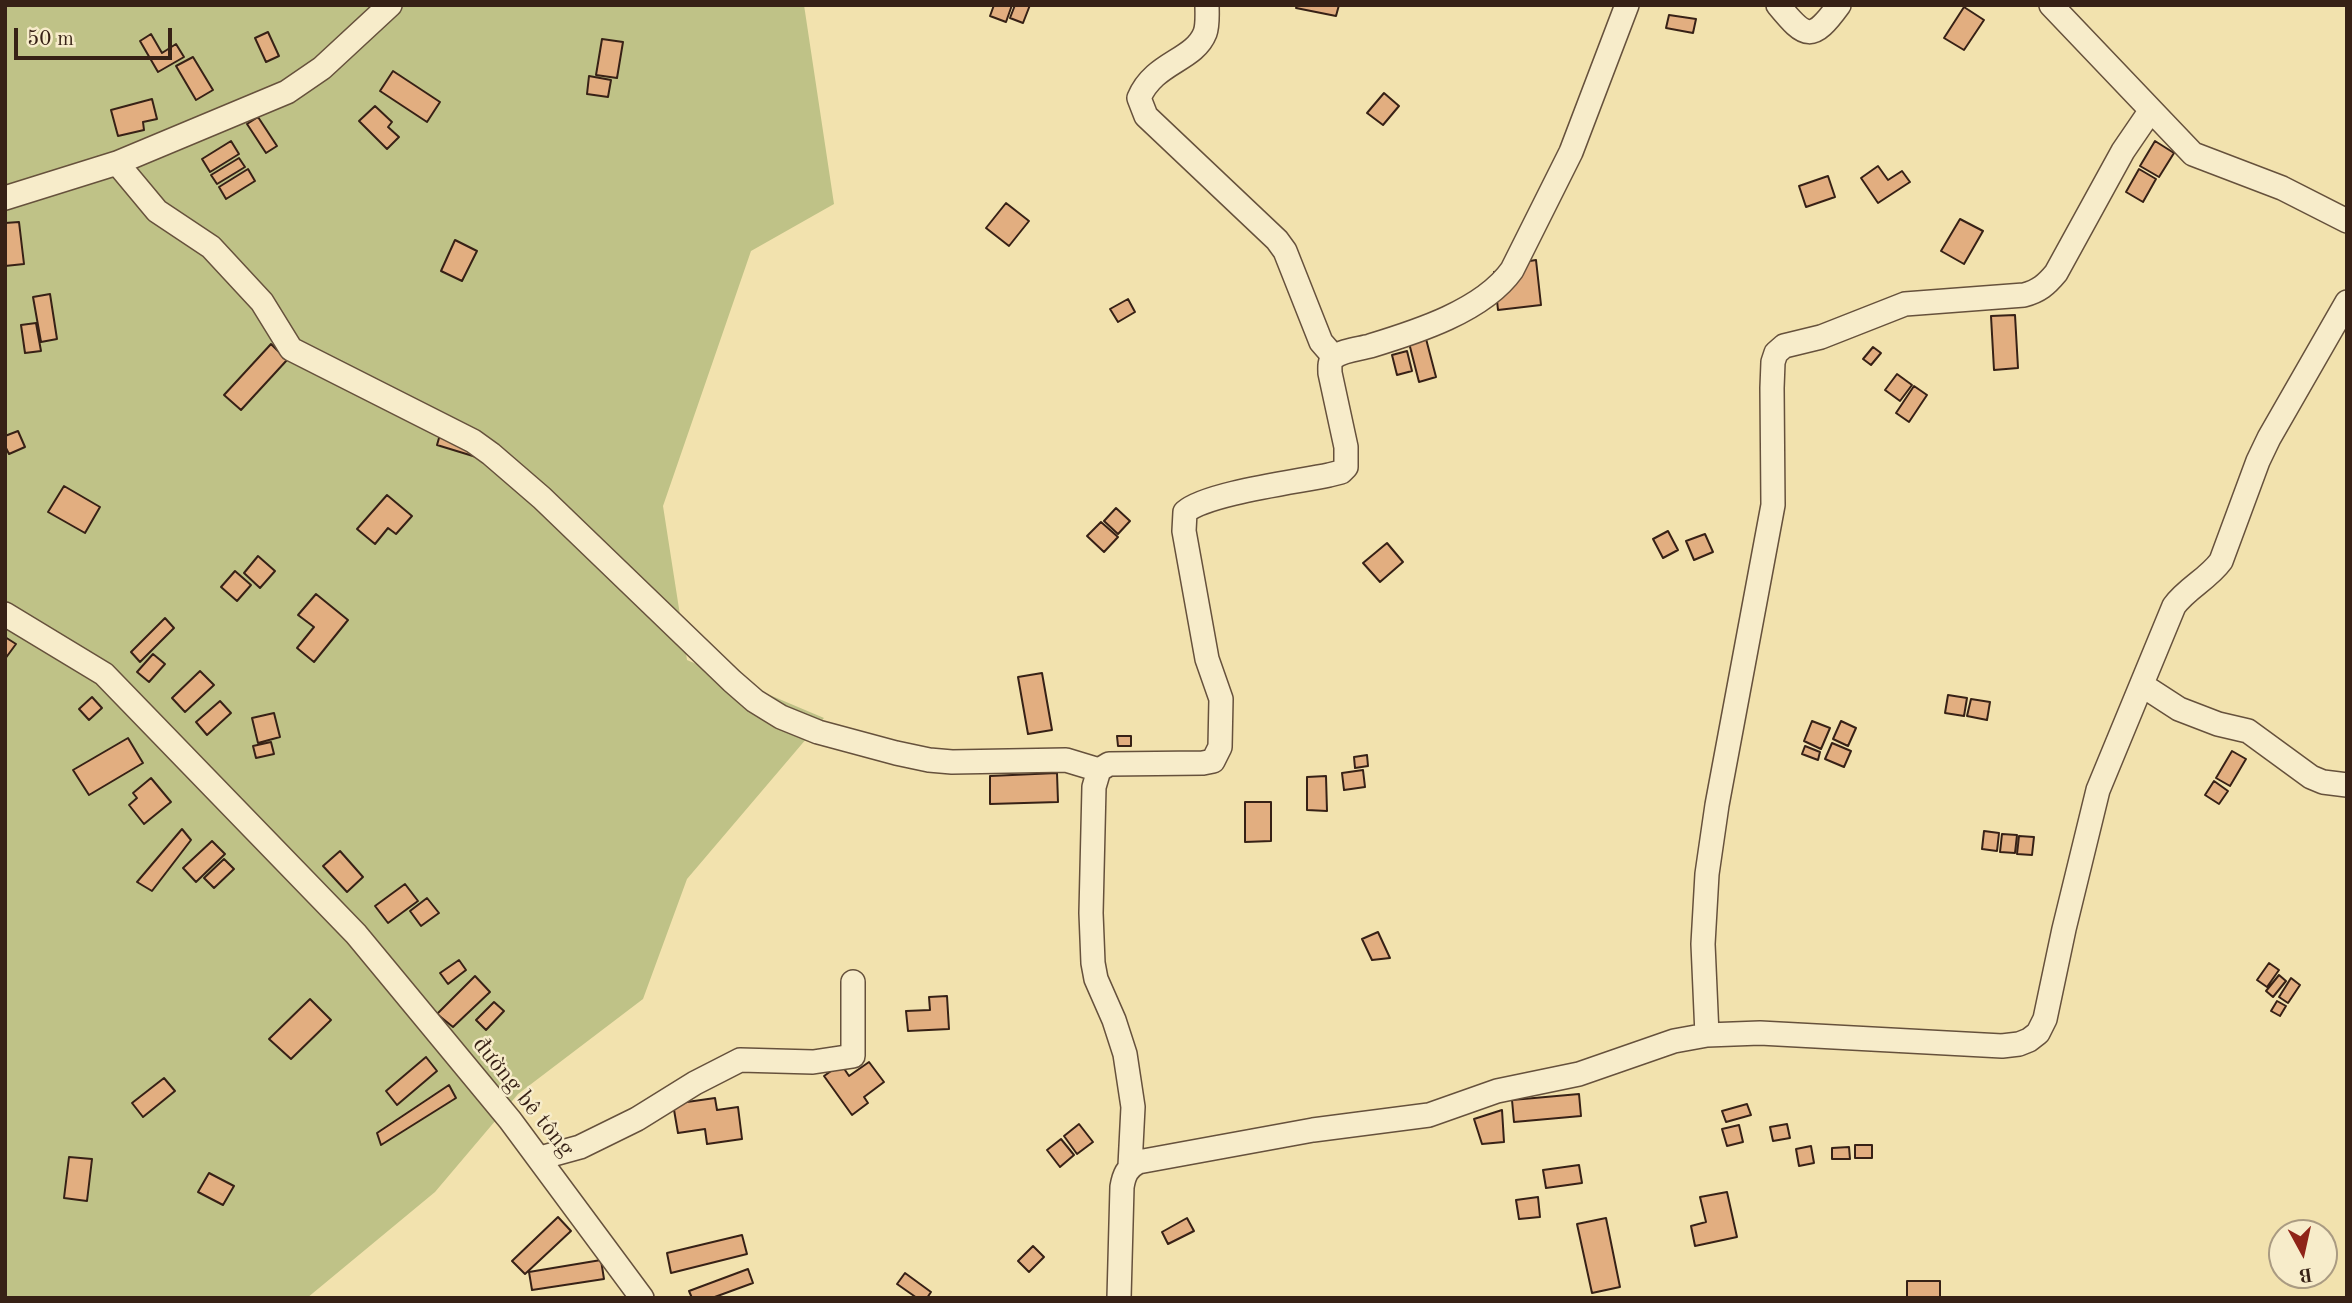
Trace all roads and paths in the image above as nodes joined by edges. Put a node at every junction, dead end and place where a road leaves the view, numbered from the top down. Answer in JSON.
{"nodes":[{"id":1,"x":390,"y":5,"type":"edge"},
{"id":2,"x":1207,"y":5,"type":"edge"},
{"id":3,"x":1628,"y":5,"type":"edge"},
{"id":4,"x":1778,"y":5,"type":"edge"},
{"id":5,"x":1839,"y":5,"type":"edge"},
{"id":6,"x":2051,"y":5,"type":"edge"},
{"id":7,"x":2151,"y":110,"type":"junction"},
{"id":8,"x":117,"y":163,"type":"junction"},
{"id":9,"x":5,"y":198,"type":"edge"},
{"id":10,"x":2347,"y":221,"type":"edge"},
{"id":11,"x":2347,"y":302,"type":"edge"},
{"id":12,"x":1334,"y":357,"type":"junction"},
{"id":13,"x":5,"y":614,"type":"edge"},
{"id":14,"x":2142,"y":685,"type":"junction"},
{"id":15,"x":1099,"y":770,"type":"junction"},
{"id":16,"x":2347,"y":785,"type":"edge"},
{"id":17,"x":853,"y":982,"type":"dead end"},
{"id":18,"x":1707,"y":1035,"type":"junction"},
{"id":19,"x":540,"y":1158,"type":"junction"},
{"id":20,"x":1130,"y":1166,"type":"junction"},
{"id":21,"x":642,"y":1298,"type":"edge"},
{"id":22,"x":1119,"y":1298,"type":"edge"}],
"edges":[{"from":1,"to":8,"type":"street"},
{"from":2,"to":12,"type":"street"},
{"from":3,"to":12,"type":"street"},
{"from":4,"to":5,"type":"street"},
{"from":6,"to":7,"type":"street"},
{"from":7,"to":10,"type":"street"},
{"from":7,"to":18,"type":"street"},
{"from":8,"to":9,"type":"street"},
{"from":8,"to":15,"type":"street"},
{"from":11,"to":14,"type":"street"},
{"from":12,"to":15,"type":"street"},
{"from":13,"to":19,"type":"street","name":"đường bê tông"},
{"from":14,"to":16,"type":"street"},
{"from":14,"to":18,"type":"street"},
{"from":15,"to":20,"type":"street"},
{"from":17,"to":19,"type":"street"},
{"from":18,"to":20,"type":"street"},
{"from":19,"to":21,"type":"street","name":"đường bê tông"},
{"from":20,"to":22,"type":"street"}]}
